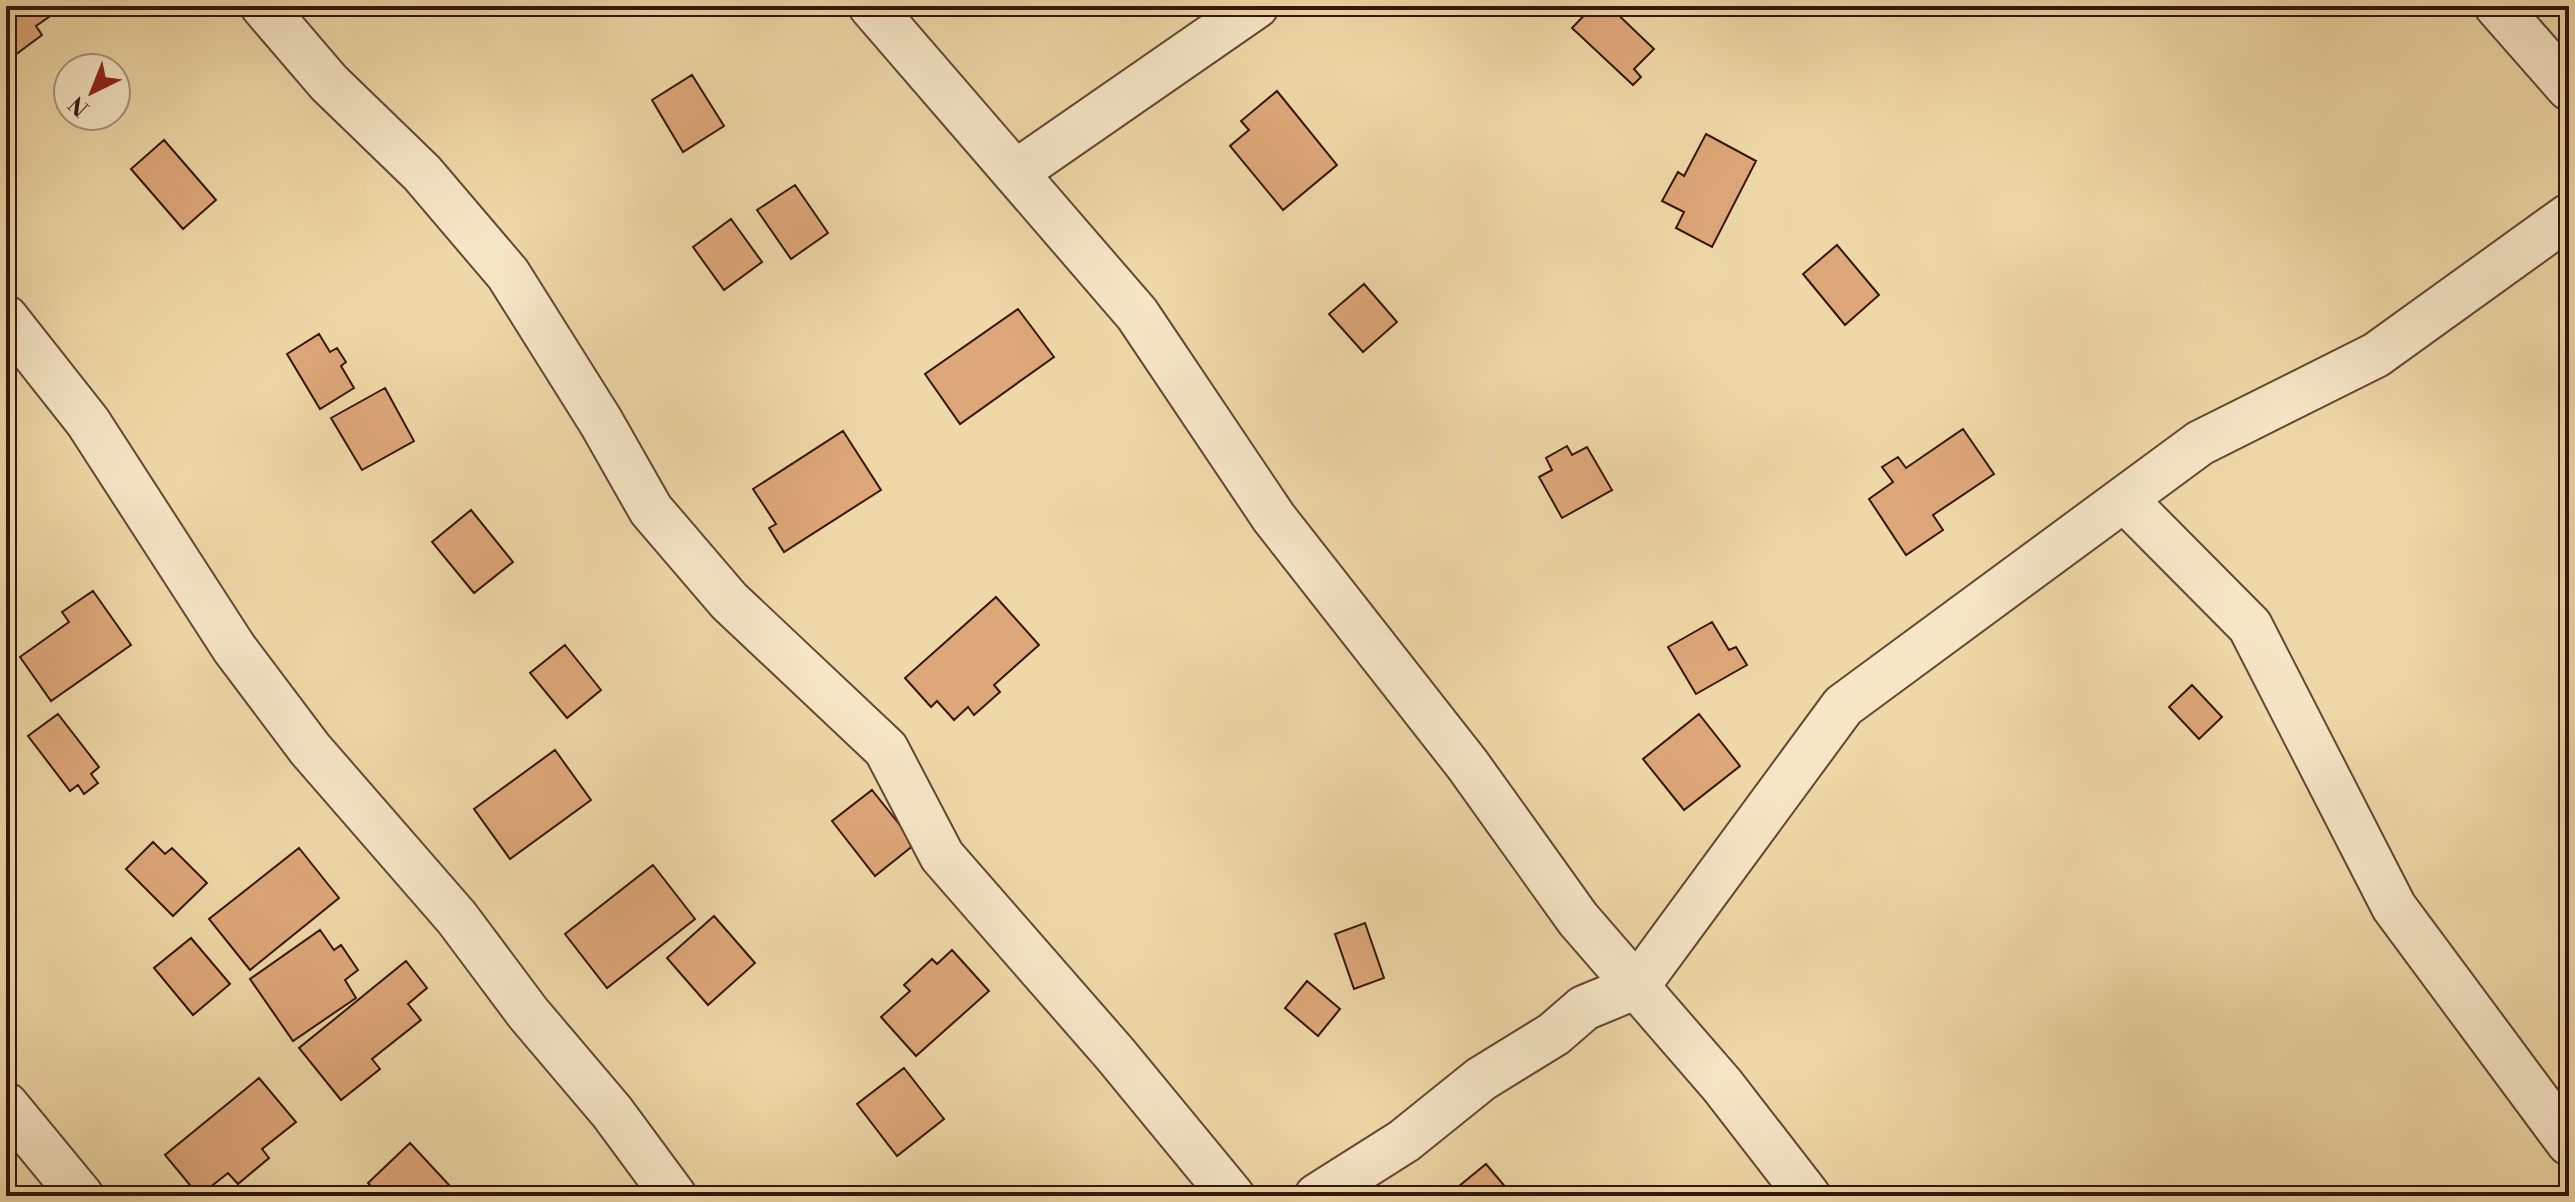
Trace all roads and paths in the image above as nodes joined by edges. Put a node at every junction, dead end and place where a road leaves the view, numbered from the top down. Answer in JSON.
{"nodes":[{"id":1,"x":263,"y":6,"type":"edge"},
{"id":2,"x":871,"y":6,"type":"edge"},
{"id":3,"x":1256,"y":6,"type":"edge"},
{"id":4,"x":2497,"y":6,"type":"edge"},
{"id":5,"x":2569,"y":88,"type":"edge"},
{"id":6,"x":1015,"y":173,"type":"junction"},
{"id":7,"x":2569,"y":216,"type":"edge"},
{"id":8,"x":6,"y":318,"type":"edge"},
{"id":9,"x":2124,"y":499,"type":"junction"},
{"id":10,"x":1637,"y":986,"type":"junction"},
{"id":11,"x":6,"y":1105,"type":"edge"},
{"id":12,"x":2569,"y":1143,"type":"edge"},
{"id":13,"x":81,"y":1196,"type":"edge"},
{"id":14,"x":674,"y":1196,"type":"edge"},
{"id":15,"x":1232,"y":1196,"type":"edge"},
{"id":16,"x":1317,"y":1196,"type":"edge"},
{"id":17,"x":1808,"y":1196,"type":"edge"}],
"edges":[{"from":1,"to":15,"type":"street"},
{"from":2,"to":6,"type":"street"},
{"from":3,"to":6,"type":"street"},
{"from":4,"to":5,"type":"street"},
{"from":6,"to":10,"type":"street"},
{"from":7,"to":9,"type":"street"},
{"from":8,"to":14,"type":"street"},
{"from":9,"to":10,"type":"street"},
{"from":9,"to":12,"type":"street"},
{"from":10,"to":16,"type":"street"},
{"from":10,"to":17,"type":"street"},
{"from":11,"to":13,"type":"street"}]}
